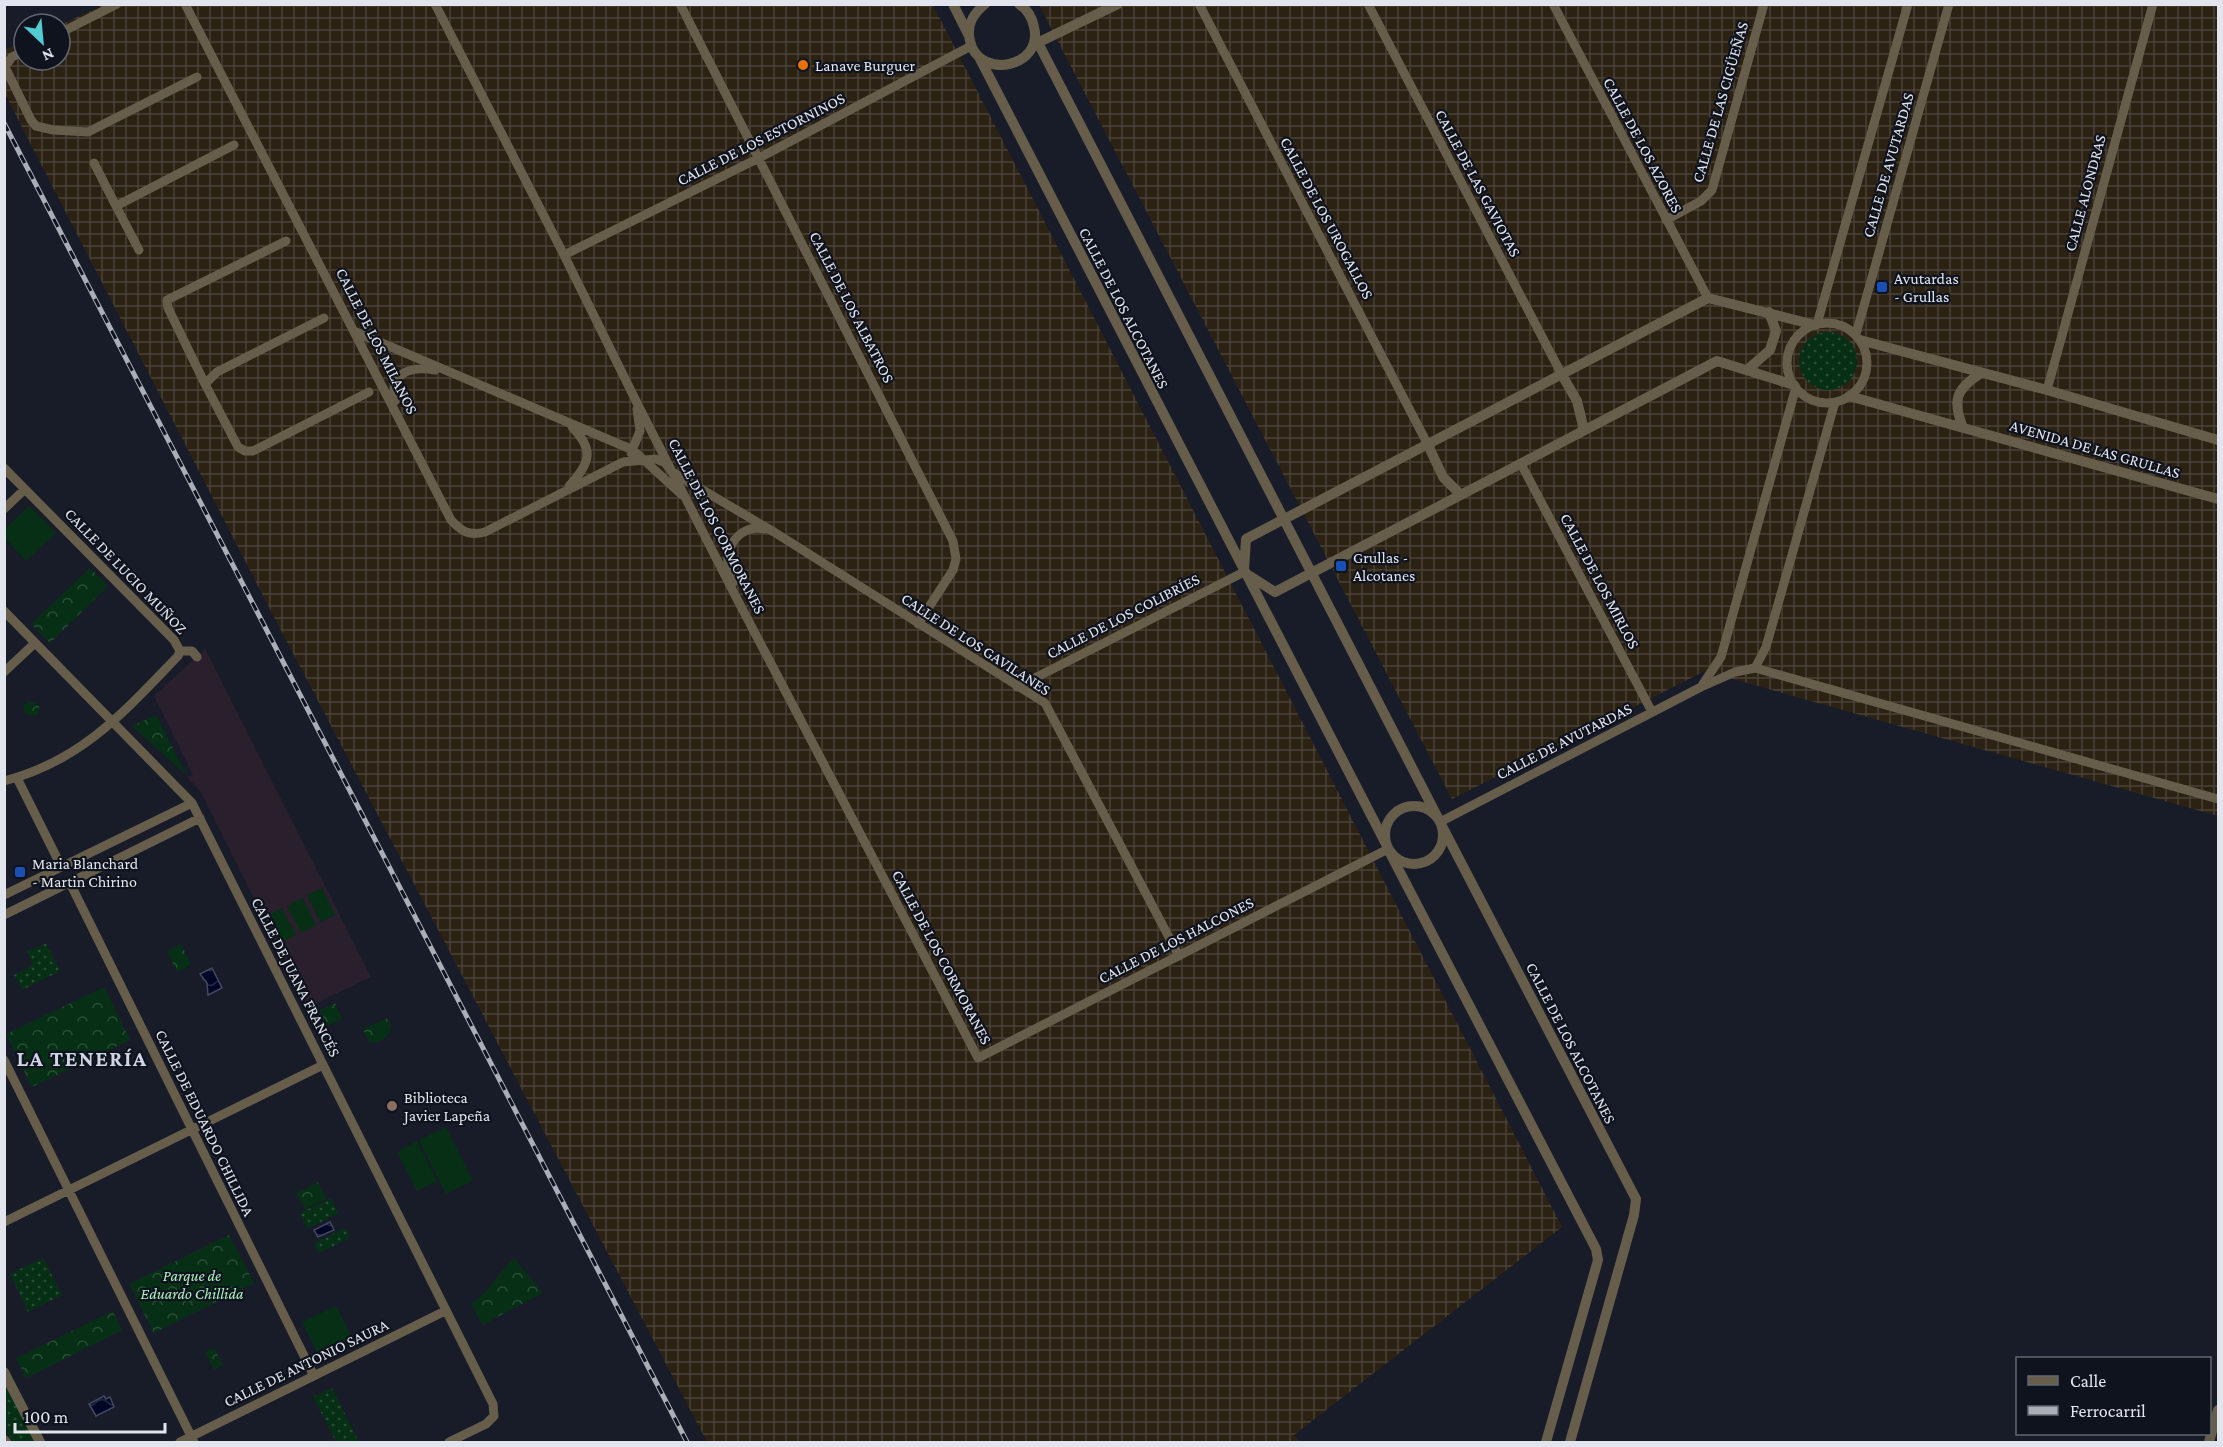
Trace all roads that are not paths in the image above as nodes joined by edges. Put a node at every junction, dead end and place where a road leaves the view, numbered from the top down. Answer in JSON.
{"nodes":[{"id":1,"x":117,"y":4,"type":"edge"},
{"id":2,"x":185,"y":4,"type":"edge"},
{"id":3,"x":435,"y":4,"type":"edge"},
{"id":4,"x":680,"y":4,"type":"edge"},
{"id":5,"x":953,"y":4,"type":"edge"},
{"id":6,"x":984,"y":4,"type":"edge"},
{"id":7,"x":1019,"y":4,"type":"edge"},
{"id":8,"x":1118,"y":4,"type":"edge"},
{"id":9,"x":1198,"y":4,"type":"edge"},
{"id":10,"x":1368,"y":4,"type":"edge"},
{"id":11,"x":1553,"y":4,"type":"edge"},
{"id":12,"x":1764,"y":4,"type":"edge"},
{"id":13,"x":1908,"y":4,"type":"edge"},
{"id":14,"x":1949,"y":4,"type":"edge"},
{"id":15,"x":2153,"y":4,"type":"edge"},
{"id":16,"x":72,"y":27,"type":"edge"},
{"id":17,"x":968,"y":34,"type":"junction"},
{"id":18,"x":1035,"y":41,"type":"junction"},
{"id":19,"x":971,"y":46,"type":"junction"},
{"id":20,"x":12,"y":57,"type":"edge"},
{"id":21,"x":979,"y":57,"type":"junction"},
{"id":22,"x":197,"y":77,"type":"dead end"},
{"id":23,"x":234,"y":145,"type":"dead end"},
{"id":24,"x":759,"y":158,"type":"junction"},
{"id":25,"x":93,"y":163,"type":"dead end"},
{"id":26,"x":116,"y":206,"type":"junction"},
{"id":27,"x":1666,"y":220,"type":"junction"},
{"id":28,"x":286,"y":241,"type":"dead end"},
{"id":29,"x":140,"y":250,"type":"dead end"},
{"id":30,"x":564,"y":255,"type":"junction"},
{"id":31,"x":1708,"y":298,"type":"junction"},
{"id":32,"x":1769,"y":312,"type":"junction"},
{"id":33,"x":324,"y":318,"type":"dead end"},
{"id":34,"x":1816,"y":324,"type":"junction"},
{"id":35,"x":356,"y":332,"type":"junction"},
{"id":36,"x":1858,"y":337,"type":"junction"},
{"id":37,"x":1748,"y":369,"type":"junction"},
{"id":38,"x":451,"y":373,"type":"junction"},
{"id":39,"x":1981,"y":373,"type":"junction"},
{"id":40,"x":1562,"y":375,"type":"junction"},
{"id":41,"x":205,"y":384,"type":"junction"},
{"id":42,"x":1795,"y":386,"type":"junction"},
{"id":43,"x":2047,"y":390,"type":"junction"},
{"id":44,"x":369,"y":392,"type":"dead end"},
{"id":45,"x":1849,"y":396,"type":"junction"},
{"id":46,"x":1835,"y":402,"type":"junction"},
{"id":47,"x":637,"y":403,"type":"junction"},
{"id":48,"x":397,"y":412,"type":"junction"},
{"id":49,"x":568,"y":423,"type":"junction"},
{"id":50,"x":1963,"y":428,"type":"junction"},
{"id":51,"x":1584,"y":430,"type":"junction"},
{"id":52,"x":2218,"y":438,"type":"edge"},
{"id":53,"x":1428,"y":445,"type":"junction"},
{"id":54,"x":633,"y":450,"type":"junction"},
{"id":55,"x":642,"y":459,"type":"junction"},
{"id":56,"x":623,"y":462,"type":"junction"},
{"id":57,"x":1521,"y":464,"type":"junction"},
{"id":58,"x":4,"y":468,"type":"edge"},
{"id":59,"x":672,"y":472,"type":"junction"},
{"id":60,"x":25,"y":489,"type":"junction"},
{"id":61,"x":565,"y":491,"type":"junction"},
{"id":62,"x":1461,"y":495,"type":"junction"},
{"id":63,"x":685,"y":498,"type":"junction"},
{"id":64,"x":2218,"y":499,"type":"edge"},
{"id":65,"x":4,"y":509,"type":"edge"},
{"id":66,"x":1284,"y":519,"type":"junction"},
{"id":67,"x":774,"y":532,"type":"junction"},
{"id":68,"x":1244,"y":572,"type":"junction"},
{"id":69,"x":1312,"y":573,"type":"junction"},
{"id":70,"x":736,"y":597,"type":"junction"},
{"id":71,"x":4,"y":611,"type":"edge"},
{"id":72,"x":918,"y":624,"type":"junction"},
{"id":73,"x":35,"y":642,"type":"junction"},
{"id":74,"x":180,"y":651,"type":"junction"},
{"id":75,"x":197,"y":657,"type":"dead end"},
{"id":76,"x":1755,"y":668,"type":"junction"},
{"id":77,"x":4,"y":672,"type":"edge"},
{"id":78,"x":1017,"y":687,"type":"junction"},
{"id":79,"x":1701,"y":687,"type":"junction"},
{"id":80,"x":1652,"y":712,"type":"junction"},
{"id":81,"x":112,"y":722,"type":"junction"},
{"id":82,"x":17,"y":778,"type":"junction"},
{"id":83,"x":4,"y":782,"type":"edge"},
{"id":84,"x":2218,"y":799,"type":"edge"},
{"id":85,"x":192,"y":803,"type":"junction"},
{"id":86,"x":200,"y":818,"type":"junction"},
{"id":87,"x":1440,"y":822,"type":"junction"},
{"id":88,"x":1388,"y":849,"type":"junction"},
{"id":89,"x":61,"y":866,"type":"junction"},
{"id":90,"x":70,"y":883,"type":"junction"},
{"id":91,"x":4,"y":895,"type":"edge"},
{"id":92,"x":4,"y":915,"type":"edge"},
{"id":93,"x":1179,"y":956,"type":"junction"},
{"id":94,"x":978,"y":1058,"type":"joint"},
{"id":95,"x":4,"y":1060,"type":"edge"},
{"id":96,"x":323,"y":1065,"type":"junction"},
{"id":97,"x":192,"y":1130,"type":"junction"},
{"id":98,"x":69,"y":1191,"type":"junction"},
{"id":99,"x":4,"y":1222,"type":"edge"},
{"id":100,"x":445,"y":1311,"type":"junction"},
{"id":101,"x":4,"y":1372,"type":"edge"},
{"id":102,"x":314,"y":1376,"type":"junction"},
{"id":103,"x":2218,"y":1410,"type":"edge"},
{"id":104,"x":192,"y":1440,"type":"edge"},
{"id":105,"x":40,"y":1443,"type":"edge"},
{"id":106,"x":180,"y":1443,"type":"edge"},
{"id":107,"x":449,"y":1443,"type":"edge"},
{"id":108,"x":1546,"y":1443,"type":"edge"},
{"id":109,"x":1570,"y":1443,"type":"edge"},
{"id":110,"x":2209,"y":1443,"type":"edge"}],
"edges":[{"from":1,"to":16,"type":"street"},
{"from":2,"to":35,"type":"street","name":"CALLE DE LOS MILANOS"},
{"from":3,"to":30,"type":"street","name":"CALLE DE LOS CORMORANES"},
{"from":4,"to":24,"type":"street","name":"CALLE DE LOS ALBATROS"},
{"from":5,"to":17,"type":"street"},
{"from":6,"to":17,"type":"street"},
{"from":7,"to":18,"type":"street","name":"CALLE DE LOS ALCOTANES"},
{"from":8,"to":18,"type":"street"},
{"from":9,"to":53,"type":"street","name":"CALLE DE LOS UROGALLOS"},
{"from":10,"to":40,"type":"street","name":"CALLE DE LAS GAVIOTAS"},
{"from":11,"to":27,"type":"street","name":"CALLE DE LOS AZORES"},
{"from":12,"to":27,"type":"street","name":"CALLE DE LAS CIGÜEÑAS"},
{"from":13,"to":34,"type":"street","name":"CALLE DE AVUTARDAS"},
{"from":14,"to":36,"type":"street","name":"CALLE DE AVUTARDAS"},
{"from":15,"to":43,"type":"street","name":"CALLE ALONDRAS"},
{"from":17,"to":19,"type":"street"},
{"from":18,"to":21,"type":"street"},
{"from":18,"to":66,"type":"street","name":"CALLE DE LOS ALCOTANES"},
{"from":19,"to":21,"type":"street","name":"CALLE DE LOS ALCOTANES"},
{"from":19,"to":24,"type":"street","name":"CALLE DE LOS ESTORNINOS"},
{"from":20,"to":22,"type":"street"},
{"from":21,"to":68,"type":"street","name":"CALLE DE LOS ALCOTANES"},
{"from":23,"to":26,"type":"street"},
{"from":24,"to":30,"type":"street","name":"CALLE DE LOS ESTORNINOS"},
{"from":24,"to":72,"type":"street","name":"CALLE DE LOS ALBATROS"},
{"from":25,"to":26,"type":"street"},
{"from":26,"to":29,"type":"street"},
{"from":27,"to":31,"type":"street","name":"CALLE DE LOS AZORES"},
{"from":28,"to":41,"type":"street"},
{"from":30,"to":47,"type":"street","name":"CALLE DE LOS CORMORANES"},
{"from":31,"to":32,"type":"street"},
{"from":31,"to":40,"type":"street"},
{"from":32,"to":34,"type":"street"},
{"from":32,"to":37,"type":"street"},
{"from":33,"to":41,"type":"street"},
{"from":34,"to":36,"type":"street"},
{"from":34,"to":42,"type":"street"},
{"from":35,"to":38,"type":"street","name":"CALLE DE LOS GAVILANES"},
{"from":35,"to":48,"type":"street","name":"CALLE DE LOS MILANOS"},
{"from":36,"to":39,"type":"street"},
{"from":36,"to":45,"type":"street"},
{"from":37,"to":42,"type":"street"},
{"from":37,"to":51,"type":"street"},
{"from":38,"to":48,"type":"street","name":"CALLE DE LOS GAVILANES"},
{"from":38,"to":49,"type":"street","name":"CALLE DE LOS GAVILANES"},
{"from":39,"to":43,"type":"street"},
{"from":39,"to":50,"type":"street"},
{"from":40,"to":51,"type":"street"},
{"from":40,"to":53,"type":"street"},
{"from":41,"to":44,"type":"street"},
{"from":42,"to":46,"type":"street"},
{"from":42,"to":79,"type":"street","name":"CALLE DE AVUTARDAS"},
{"from":43,"to":52,"type":"street"},
{"from":45,"to":46,"type":"street"},
{"from":45,"to":50,"type":"street","name":"AVENIDA DE LAS GRULLAS"},
{"from":46,"to":76,"type":"street"},
{"from":47,"to":54,"type":"street"},
{"from":47,"to":59,"type":"street","name":"CALLE DE LOS CORMORANES"},
{"from":48,"to":61,"type":"street","name":"CALLE DE LOS MILANOS"},
{"from":49,"to":54,"type":"street","name":"CALLE DE LOS GAVILANES"},
{"from":49,"to":61,"type":"street"},
{"from":50,"to":64,"type":"street","name":"AVENIDA DE LAS GRULLAS"},
{"from":51,"to":57,"type":"street"},
{"from":53,"to":62,"type":"street"},
{"from":53,"to":66,"type":"street"},
{"from":54,"to":55,"type":"street","name":"CALLE DE LOS GAVILANES"},
{"from":54,"to":56,"type":"street"},
{"from":55,"to":56,"type":"street","name":"CALLE DE LOS GAVILANES"},
{"from":55,"to":59,"type":"street","name":"CALLE DE LOS GAVILANES"},
{"from":55,"to":63,"type":"street","name":"CALLE DE LOS GAVILANES"},
{"from":56,"to":61,"type":"street","name":"CALLE DE LOS MILANOS"},
{"from":57,"to":62,"type":"street"},
{"from":57,"to":80,"type":"street","name":"CALLE DE LOS MIRLOS"},
{"from":58,"to":60,"type":"street","name":"CALLE DE LUCIO MUÑOZ"},
{"from":59,"to":63,"type":"street","name":"CALLE DE LOS CORMORANES"},
{"from":59,"to":67,"type":"street","name":"CALLE DE LOS GAVILANES"},
{"from":60,"to":65,"type":"street"},
{"from":60,"to":74,"type":"street","name":"CALLE DE LUCIO MUÑOZ"},
{"from":62,"to":69,"type":"street"},
{"from":63,"to":70,"type":"street","name":"CALLE DE LOS CORMORANES"},
{"from":66,"to":68,"type":"street"},
{"from":66,"to":69,"type":"street","name":"CALLE DE LOS ALCOTANES"},
{"from":67,"to":70,"type":"street"},
{"from":67,"to":72,"type":"street","name":"CALLE DE LOS GAVILANES"},
{"from":68,"to":69,"type":"street","name":"CALLE DE LOS ALCOTANES"},
{"from":68,"to":78,"type":"street","name":"CALLE DE LOS COLIBRÍES"},
{"from":68,"to":88,"type":"street","name":"CALLE DE LOS ALCOTANES"},
{"from":69,"to":87,"type":"street","name":"CALLE DE LOS ALCOTANES"},
{"from":70,"to":94,"type":"street","name":"CALLE DE LOS CORMORANES"},
{"from":71,"to":73,"type":"street","name":"CALLE DE JUANA FRANCÉS"},
{"from":72,"to":78,"type":"street","name":"CALLE DE LOS GAVILANES"},
{"from":73,"to":77,"type":"street"},
{"from":73,"to":81,"type":"street","name":"CALLE DE JUANA FRANCÉS"},
{"from":74,"to":75,"type":"street"},
{"from":74,"to":81,"type":"street","name":"CALLE DE LUCIO MUÑOZ"},
{"from":76,"to":79,"type":"street","name":"CALLE DE AVUTARDAS"},
{"from":76,"to":84,"type":"street"},
{"from":78,"to":93,"type":"street","name":"CALLE DE LOS GAVILANES"},
{"from":79,"to":80,"type":"street","name":"CALLE DE AVUTARDAS"},
{"from":80,"to":87,"type":"street","name":"CALLE DE AVUTARDAS"},
{"from":81,"to":82,"type":"street","name":"CALLE DE LUCIO MUÑOZ"},
{"from":81,"to":85,"type":"street","name":"CALLE DE JUANA FRANCÉS"},
{"from":82,"to":83,"type":"street","name":"CALLE DE LUCIO MUÑOZ"},
{"from":82,"to":89,"type":"street"},
{"from":85,"to":86,"type":"street","name":"CALLE DE JUANA FRANCÉS"},
{"from":85,"to":89,"type":"street"},
{"from":86,"to":90,"type":"street"},
{"from":86,"to":96,"type":"street","name":"CALLE DE JUANA FRANCÉS"},
{"from":87,"to":88,"type":"street"},
{"from":87,"to":88,"type":"street"},
{"from":87,"to":109,"type":"street","name":"CALLE DE LOS ALCOTANES"},
{"from":88,"to":93,"type":"street","name":"CALLE DE LOS HALCONES"},
{"from":88,"to":108,"type":"street","name":"CALLE DE LOS ALCOTANES"},
{"from":89,"to":91,"type":"street"},
{"from":90,"to":92,"type":"street"},
{"from":90,"to":97,"type":"street","name":"CALLE DE EDUARDO CHILLIDA"},
{"from":93,"to":94,"type":"street","name":"CALLE DE LOS HALCONES"},
{"from":95,"to":98,"type":"street"},
{"from":96,"to":97,"type":"street"},
{"from":96,"to":100,"type":"street","name":"CALLE DE JUANA FRANCÉS"},
{"from":97,"to":98,"type":"street"},
{"from":97,"to":102,"type":"street","name":"CALLE DE EDUARDO CHILLIDA"},
{"from":98,"to":99,"type":"street"},
{"from":98,"to":104,"type":"street"},
{"from":100,"to":102,"type":"street","name":"CALLE DE ANTONIO SAURA"},
{"from":100,"to":107,"type":"street","name":"CALLE DE JUANA FRANCÉS"},
{"from":101,"to":105,"type":"street"},
{"from":102,"to":104,"type":"street","name":"CALLE DE ANTONIO SAURA"},
{"from":103,"to":110,"type":"street"},
{"from":104,"to":106,"type":"street","name":"CALLE DE ANTONIO SAURA"}]}
